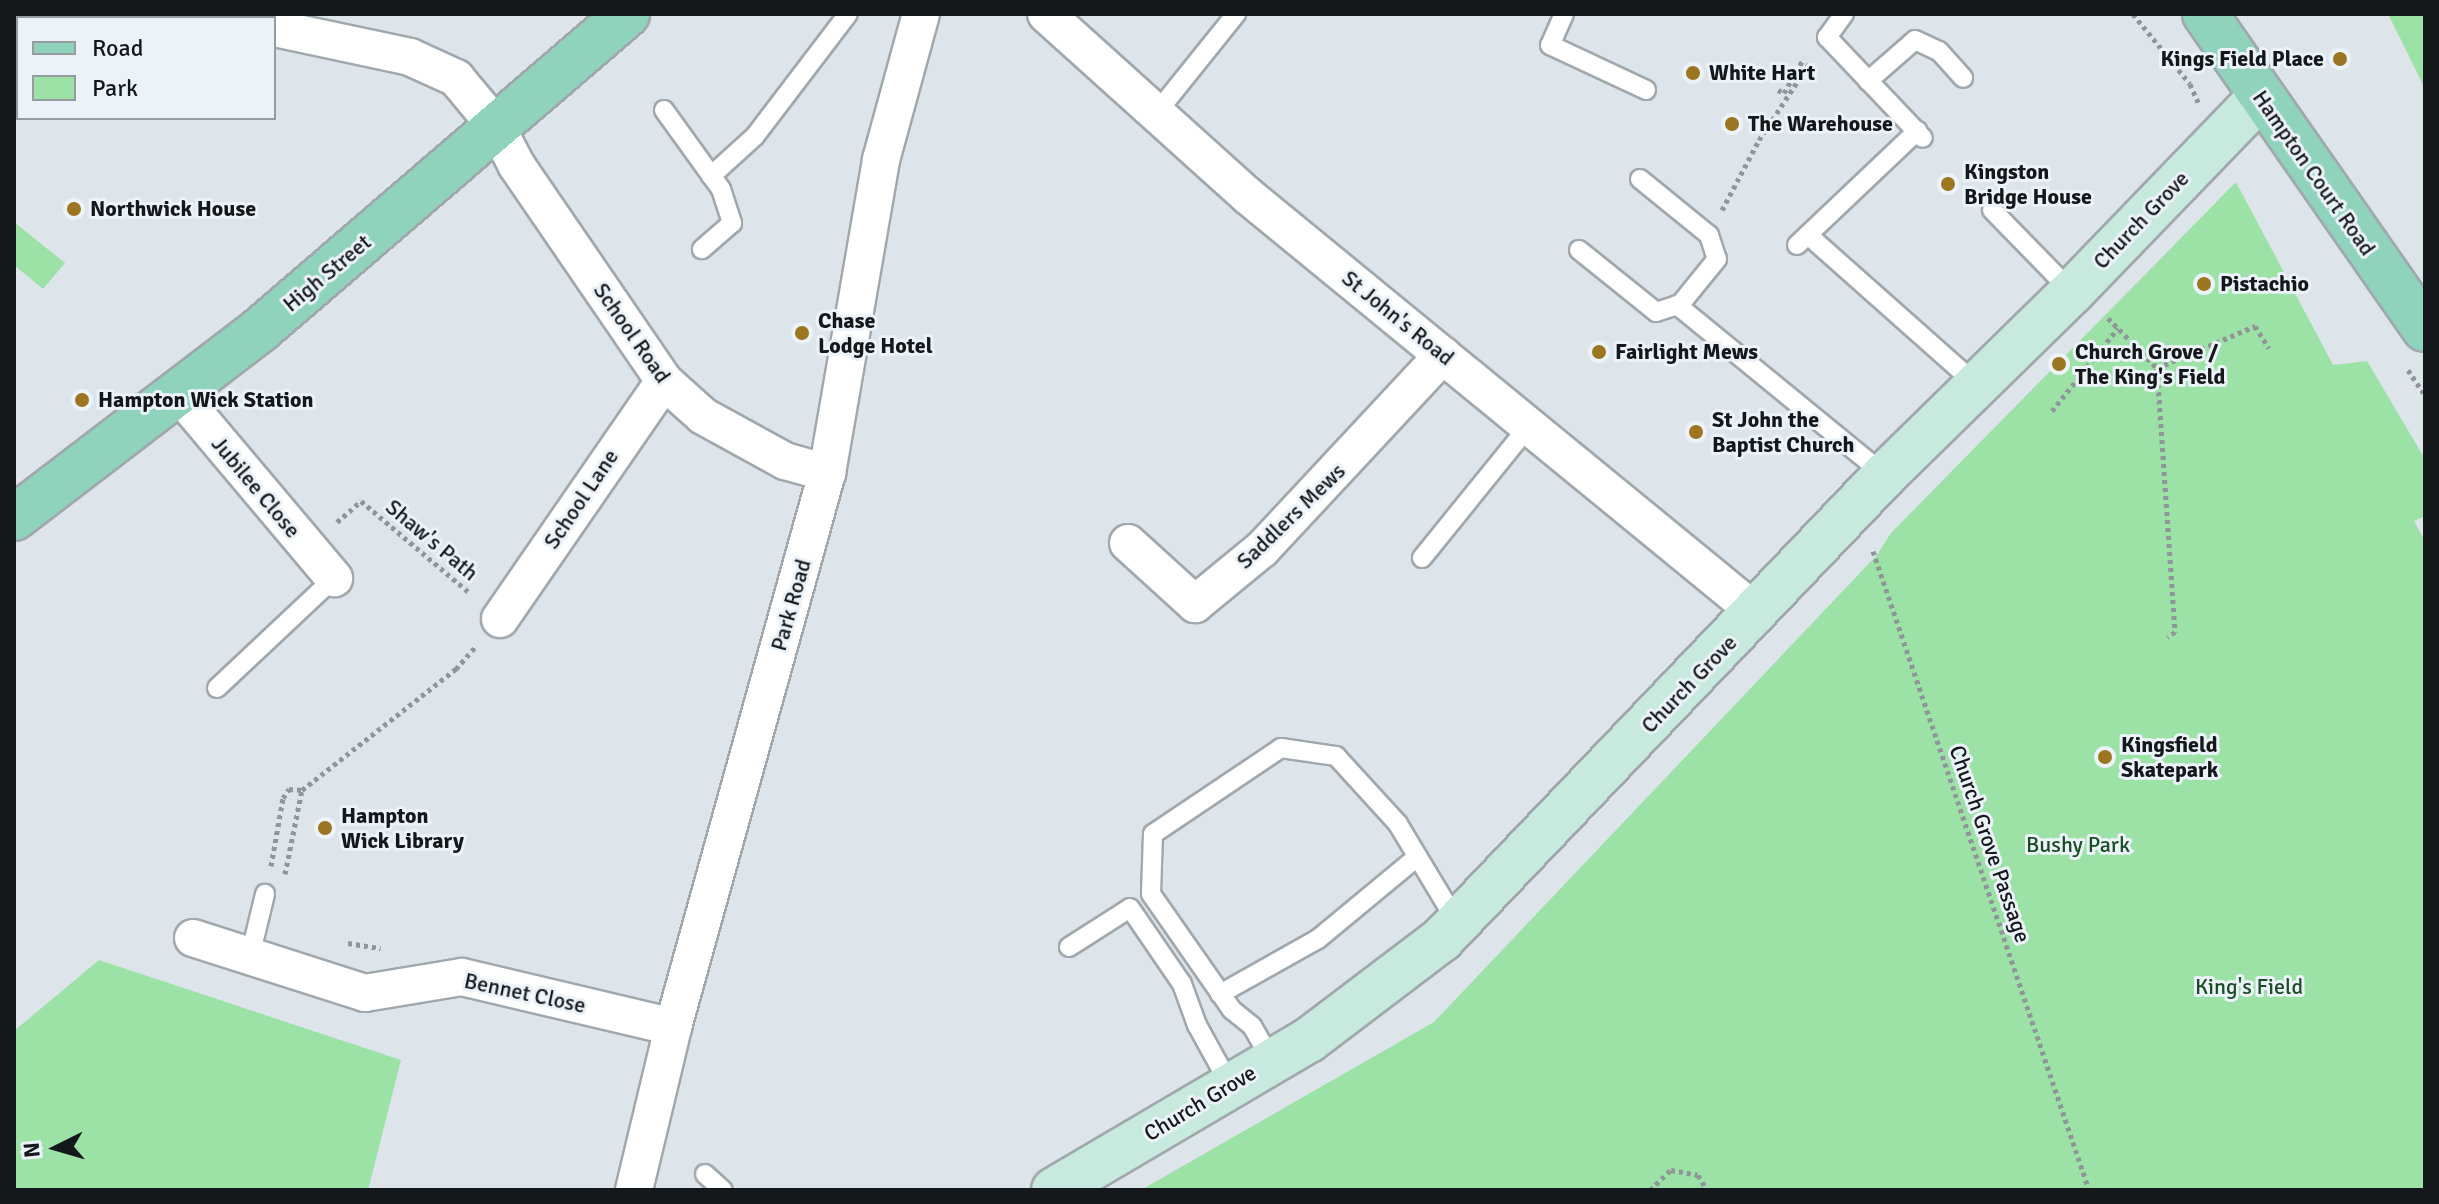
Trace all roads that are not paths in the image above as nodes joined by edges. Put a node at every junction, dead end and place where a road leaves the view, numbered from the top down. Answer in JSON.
{"nodes":[{"id":1,"x":627,"y":14,"type":"edge"},
{"id":2,"x":848,"y":14,"type":"edge"},
{"id":3,"x":919,"y":14,"type":"edge"},
{"id":4,"x":1236,"y":14,"type":"edge"},
{"id":5,"x":1564,"y":14,"type":"edge"},
{"id":6,"x":1844,"y":14,"type":"edge"},
{"id":7,"x":2205,"y":14,"type":"edge"},
{"id":8,"x":1058,"y":18,"type":"edge"},
{"id":9,"x":276,"y":28,"type":"edge"},
{"id":10,"x":1963,"y":78,"type":"dead end"},
{"id":11,"x":1868,"y":81,"type":"junction"},
{"id":12,"x":1646,"y":90,"type":"dead end"},
{"id":13,"x":2260,"y":97,"type":"junction"},
{"id":14,"x":664,"y":110,"type":"dead end"},
{"id":15,"x":1154,"y":116,"type":"junction"},
{"id":16,"x":496,"y":126,"type":"junction"},
{"id":17,"x":711,"y":176,"type":"junction"},
{"id":18,"x":1640,"y":179,"type":"dead end"},
{"id":19,"x":1992,"y":210,"type":"dead end"},
{"id":20,"x":702,"y":249,"type":"dead end"},
{"id":21,"x":1579,"y":250,"type":"dead end"},
{"id":22,"x":2078,"y":286,"type":"junction"},
{"id":23,"x":1678,"y":307,"type":"junction"},
{"id":24,"x":2425,"y":329,"type":"edge"},
{"id":25,"x":1443,"y":355,"type":"junction"},
{"id":26,"x":664,"y":381,"type":"junction"},
{"id":27,"x":1977,"y":385,"type":"junction"},
{"id":28,"x":179,"y":394,"type":"junction"},
{"id":29,"x":1529,"y":426,"type":"junction"},
{"id":30,"x":827,"y":473,"type":"junction"},
{"id":31,"x":1885,"y":475,"type":"junction"},
{"id":32,"x":14,"y":518,"type":"edge"},
{"id":33,"x":1128,"y":543,"type":"dead end"},
{"id":34,"x":1422,"y":558,"type":"dead end"},
{"id":35,"x":334,"y":578,"type":"joint"},
{"id":36,"x":1757,"y":613,"type":"junction"},
{"id":37,"x":500,"y":619,"type":"road end"},
{"id":38,"x":217,"y":688,"type":"dead end"},
{"id":39,"x":1417,"y":857,"type":"junction"},
{"id":40,"x":273,"y":892,"type":"road end"},
{"id":41,"x":1458,"y":924,"type":"junction"},
{"id":42,"x":193,"y":938,"type":"dead end"},
{"id":43,"x":1069,"y":947,"type":"dead end"},
{"id":44,"x":250,"y":956,"type":"junction"},
{"id":45,"x":1220,"y":994,"type":"junction"},
{"id":46,"x":673,"y":1027,"type":"junction"},
{"id":47,"x":1272,"y":1061,"type":"junction"},
{"id":48,"x":1230,"y":1085,"type":"junction"},
{"id":49,"x":705,"y":1174,"type":"dead end"},
{"id":50,"x":634,"y":1190,"type":"edge"},
{"id":51,"x":723,"y":1190,"type":"edge"},
{"id":52,"x":1054,"y":1190,"type":"edge"}],
"edges":[{"from":1,"to":16,"type":"main road","name":"High Street"},
{"from":2,"to":17,"type":"lane"},
{"from":3,"to":30,"type":"street","name":"Park Road"},
{"from":4,"to":15,"type":"lane"},
{"from":5,"to":12,"type":"lane"},
{"from":6,"to":11,"type":"lane"},
{"from":7,"to":13,"type":"main road","name":"Hampton Court Road"},
{"from":8,"to":15,"type":"street","name":"St John's Road"},
{"from":9,"to":16,"type":"street","name":"School Road"},
{"from":10,"to":11,"type":"lane"},
{"from":11,"to":27,"type":"lane"},
{"from":13,"to":22,"type":"main road","name":"Church Grove"},
{"from":13,"to":24,"type":"main road","name":"Hampton Court Road"},
{"from":14,"to":17,"type":"lane"},
{"from":15,"to":25,"type":"street","name":"St John's Road"},
{"from":16,"to":26,"type":"street","name":"School Road"},
{"from":16,"to":28,"type":"main road","name":"High Street"},
{"from":17,"to":20,"type":"lane"},
{"from":18,"to":23,"type":"lane"},
{"from":19,"to":22,"type":"lane"},
{"from":21,"to":23,"type":"lane"},
{"from":22,"to":27,"type":"main road","name":"Church Grove"},
{"from":23,"to":31,"type":"lane"},
{"from":25,"to":29,"type":"street","name":"St John's Road"},
{"from":25,"to":33,"type":"street","name":"Saddlers Mews"},
{"from":26,"to":30,"type":"street","name":"School Road"},
{"from":26,"to":37,"type":"street","name":"School Lane"},
{"from":27,"to":31,"type":"main road","name":"Church Grove"},
{"from":28,"to":32,"type":"main road","name":"High Street"},
{"from":28,"to":35,"type":"street","name":"Jubilee Close"},
{"from":29,"to":34,"type":"lane"},
{"from":29,"to":36,"type":"street","name":"St John's Road"},
{"from":30,"to":46,"type":"street","name":"Park Road"},
{"from":31,"to":36,"type":"main road","name":"Church Grove"},
{"from":35,"to":38,"type":"lane"},
{"from":36,"to":41,"type":"main road","name":"Church Grove"},
{"from":39,"to":41,"type":"lane"},
{"from":39,"to":45,"type":"lane"},
{"from":39,"to":45,"type":"lane"},
{"from":40,"to":44,"type":"lane"},
{"from":41,"to":47,"type":"main road","name":"Church Grove"},
{"from":42,"to":44,"type":"street","name":"Bennet Close"},
{"from":43,"to":48,"type":"lane"},
{"from":44,"to":46,"type":"street","name":"Bennet Close"},
{"from":45,"to":47,"type":"lane"},
{"from":46,"to":50,"type":"street","name":"Park Road"},
{"from":47,"to":48,"type":"main road","name":"Church Grove"},
{"from":48,"to":52,"type":"main road","name":"Church Grove"},
{"from":49,"to":51,"type":"lane"}]}
